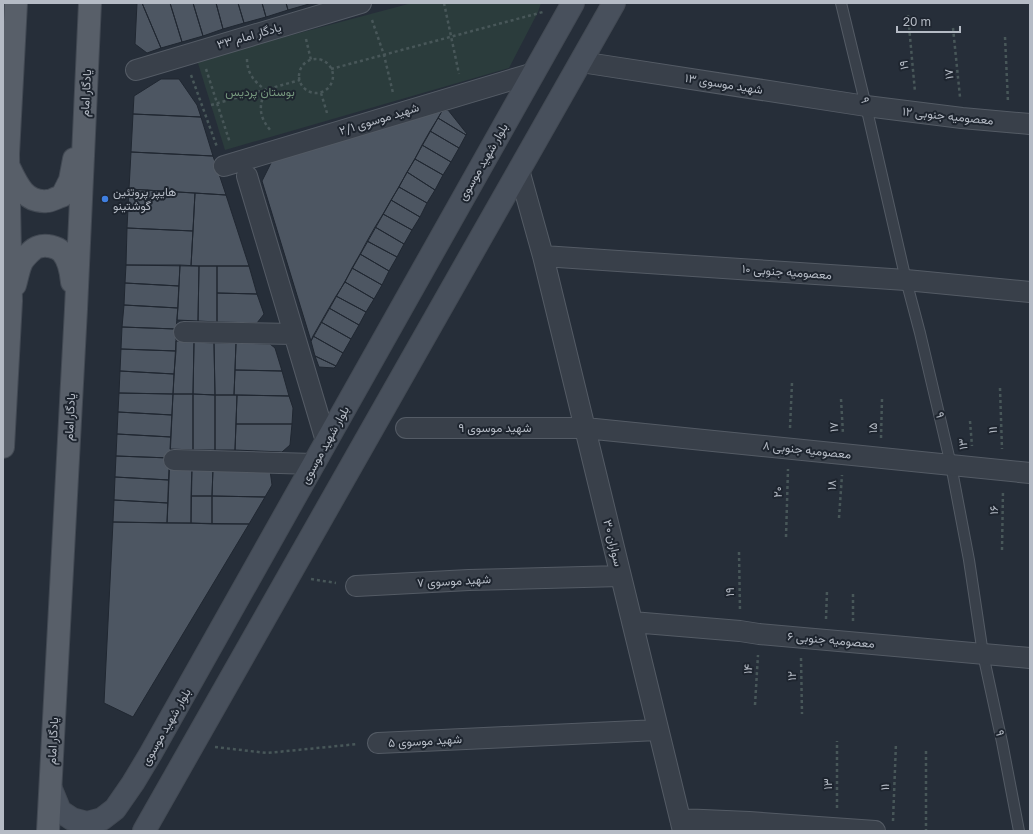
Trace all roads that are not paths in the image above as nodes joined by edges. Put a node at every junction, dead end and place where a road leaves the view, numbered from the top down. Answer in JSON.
{"nodes":[{"id":1,"x":16,"y":3,"type":"edge"},
{"id":2,"x":90,"y":3,"type":"edge"},
{"id":3,"x":614,"y":3,"type":"edge"},
{"id":4,"x":841,"y":3,"type":"edge"},
{"id":5,"x":572,"y":5,"type":"edge"},
{"id":6,"x":366,"y":9,"type":"edge"},
{"id":7,"x":9,"y":36,"type":"edge"},
{"id":8,"x":581,"y":62,"type":"junction"},
{"id":9,"x":87,"y":70,"type":"junction"},
{"id":10,"x":136,"y":70,"type":"dead end"},
{"id":11,"x":534,"y":73,"type":"junction"},
{"id":12,"x":866,"y":106,"type":"junction"},
{"id":13,"x":1030,"y":124,"type":"edge"},
{"id":14,"x":6,"y":157,"type":"edge"},
{"id":15,"x":519,"y":170,"type":"junction"},
{"id":16,"x":443,"y":233,"type":"junction"},
{"id":17,"x":476,"y":246,"type":"junction"},
{"id":18,"x":543,"y":256,"type":"junction"},
{"id":19,"x":906,"y":280,"type":"junction"},
{"id":20,"x":1030,"y":292,"type":"edge"},
{"id":21,"x":11,"y":300,"type":"junction"},
{"id":22,"x":76,"y":308,"type":"junction"},
{"id":23,"x":7,"y":328,"type":"edge"},
{"id":24,"x":184,"y":332,"type":"dead end"},
{"id":25,"x":294,"y":334,"type":"junction"},
{"id":26,"x":406,"y":428,"type":"dead end"},
{"id":27,"x":585,"y":428,"type":"junction"},
{"id":28,"x":326,"y":441,"type":"junction"},
{"id":29,"x":3,"y":447,"type":"edge"},
{"id":30,"x":174,"y":460,"type":"dead end"},
{"id":31,"x":314,"y":464,"type":"junction"},
{"id":32,"x":951,"y":465,"type":"junction"},
{"id":33,"x":1030,"y":473,"type":"edge"},
{"id":34,"x":621,"y":576,"type":"junction"},
{"id":35,"x":356,"y":586,"type":"road end"},
{"id":36,"x":632,"y":622,"type":"junction"},
{"id":37,"x":983,"y":654,"type":"junction"},
{"id":38,"x":1030,"y":658,"type":"edge"},
{"id":39,"x":658,"y":730,"type":"junction"},
{"id":40,"x":378,"y":743,"type":"road end"},
{"id":41,"x":51,"y":789,"type":"junction"},
{"id":42,"x":681,"y":825,"type":"edge"},
{"id":43,"x":884,"y":827,"type":"edge"},
{"id":44,"x":48,"y":831,"type":"edge"},
{"id":45,"x":144,"y":831,"type":"edge"},
{"id":46,"x":1019,"y":831,"type":"edge"}],
"edges":[{"from":1,"to":7,"type":"main road"},
{"from":2,"to":9,"type":"main road","name":"یادگار امام"},
{"from":3,"to":8,"type":"main road"},
{"from":4,"to":12,"type":"lane","name":"۹"},
{"from":5,"to":11,"type":"main road","name":"بلوار شهید موسوی"},
{"from":6,"to":10,"type":"street","name":"یادگار امام ۳۳"},
{"from":7,"to":14,"type":"main road"},
{"from":8,"to":12,"type":"street","name":"شهید موسوی ۱۳"},
{"from":8,"to":15,"type":"main road"},
{"from":9,"to":14,"type":"main road"},
{"from":9,"to":22,"type":"main road","name":"یادگار امام"},
{"from":11,"to":16,"type":"main road","name":"بلوار شهید موسوی"},
{"from":11,"to":25,"type":"street","name":"شهید موسوی ۲/۱"},
{"from":12,"to":13,"type":"street","name":"معصومیه جنوبی ۱۲"},
{"from":12,"to":19,"type":"lane","name":"۹"},
{"from":14,"to":21,"type":"main road"},
{"from":15,"to":17,"type":"main road"},
{"from":15,"to":18,"type":"street","name":"سواران ۳۰"},
{"from":16,"to":17,"type":"main road"},
{"from":16,"to":28,"type":"main road","name":"بلوار شهید موسوی"},
{"from":17,"to":45,"type":"main road"},
{"from":18,"to":19,"type":"street","name":"معصومیه جنوبی ۱۰"},
{"from":18,"to":27,"type":"street","name":"سواران ۳۰"},
{"from":19,"to":20,"type":"street","name":"معصومیه جنوبی ۱۰"},
{"from":19,"to":32,"type":"lane","name":"۹"},
{"from":21,"to":22,"type":"main road"},
{"from":21,"to":23,"type":"main road"},
{"from":22,"to":41,"type":"main road","name":"یادگار امام"},
{"from":23,"to":29,"type":"main road"},
{"from":24,"to":25,"type":"street"},
{"from":25,"to":28,"type":"street"},
{"from":26,"to":27,"type":"street","name":"شهید موسوی ۹"},
{"from":27,"to":32,"type":"street","name":"معصومیه جنوبی ۸"},
{"from":27,"to":34,"type":"street","name":"سواران ۳۰"},
{"from":28,"to":31,"type":"main road","name":"بلوار شهید موسوی"},
{"from":30,"to":31,"type":"street"},
{"from":31,"to":41,"type":"main road","name":"بلوار شهید موسوی"},
{"from":32,"to":33,"type":"street","name":"معصومیه جنوبی ۸"},
{"from":32,"to":37,"type":"lane","name":"۹"},
{"from":34,"to":35,"type":"street","name":"شهید موسوی ۷"},
{"from":34,"to":36,"type":"street","name":"سواران ۳۰"},
{"from":36,"to":37,"type":"street","name":"معصومیه جنوبی ۶"},
{"from":36,"to":39,"type":"street","name":"سواران ۳۰"},
{"from":37,"to":38,"type":"street","name":"معصومیه جنوبی ۶"},
{"from":37,"to":46,"type":"lane","name":"۹"},
{"from":39,"to":40,"type":"street","name":"شهید موسوی ۵"},
{"from":39,"to":42,"type":"street","name":"سواران ۳۰"},
{"from":41,"to":44,"type":"main road","name":"یادگار امام"},
{"from":42,"to":43,"type":"street"}]}
